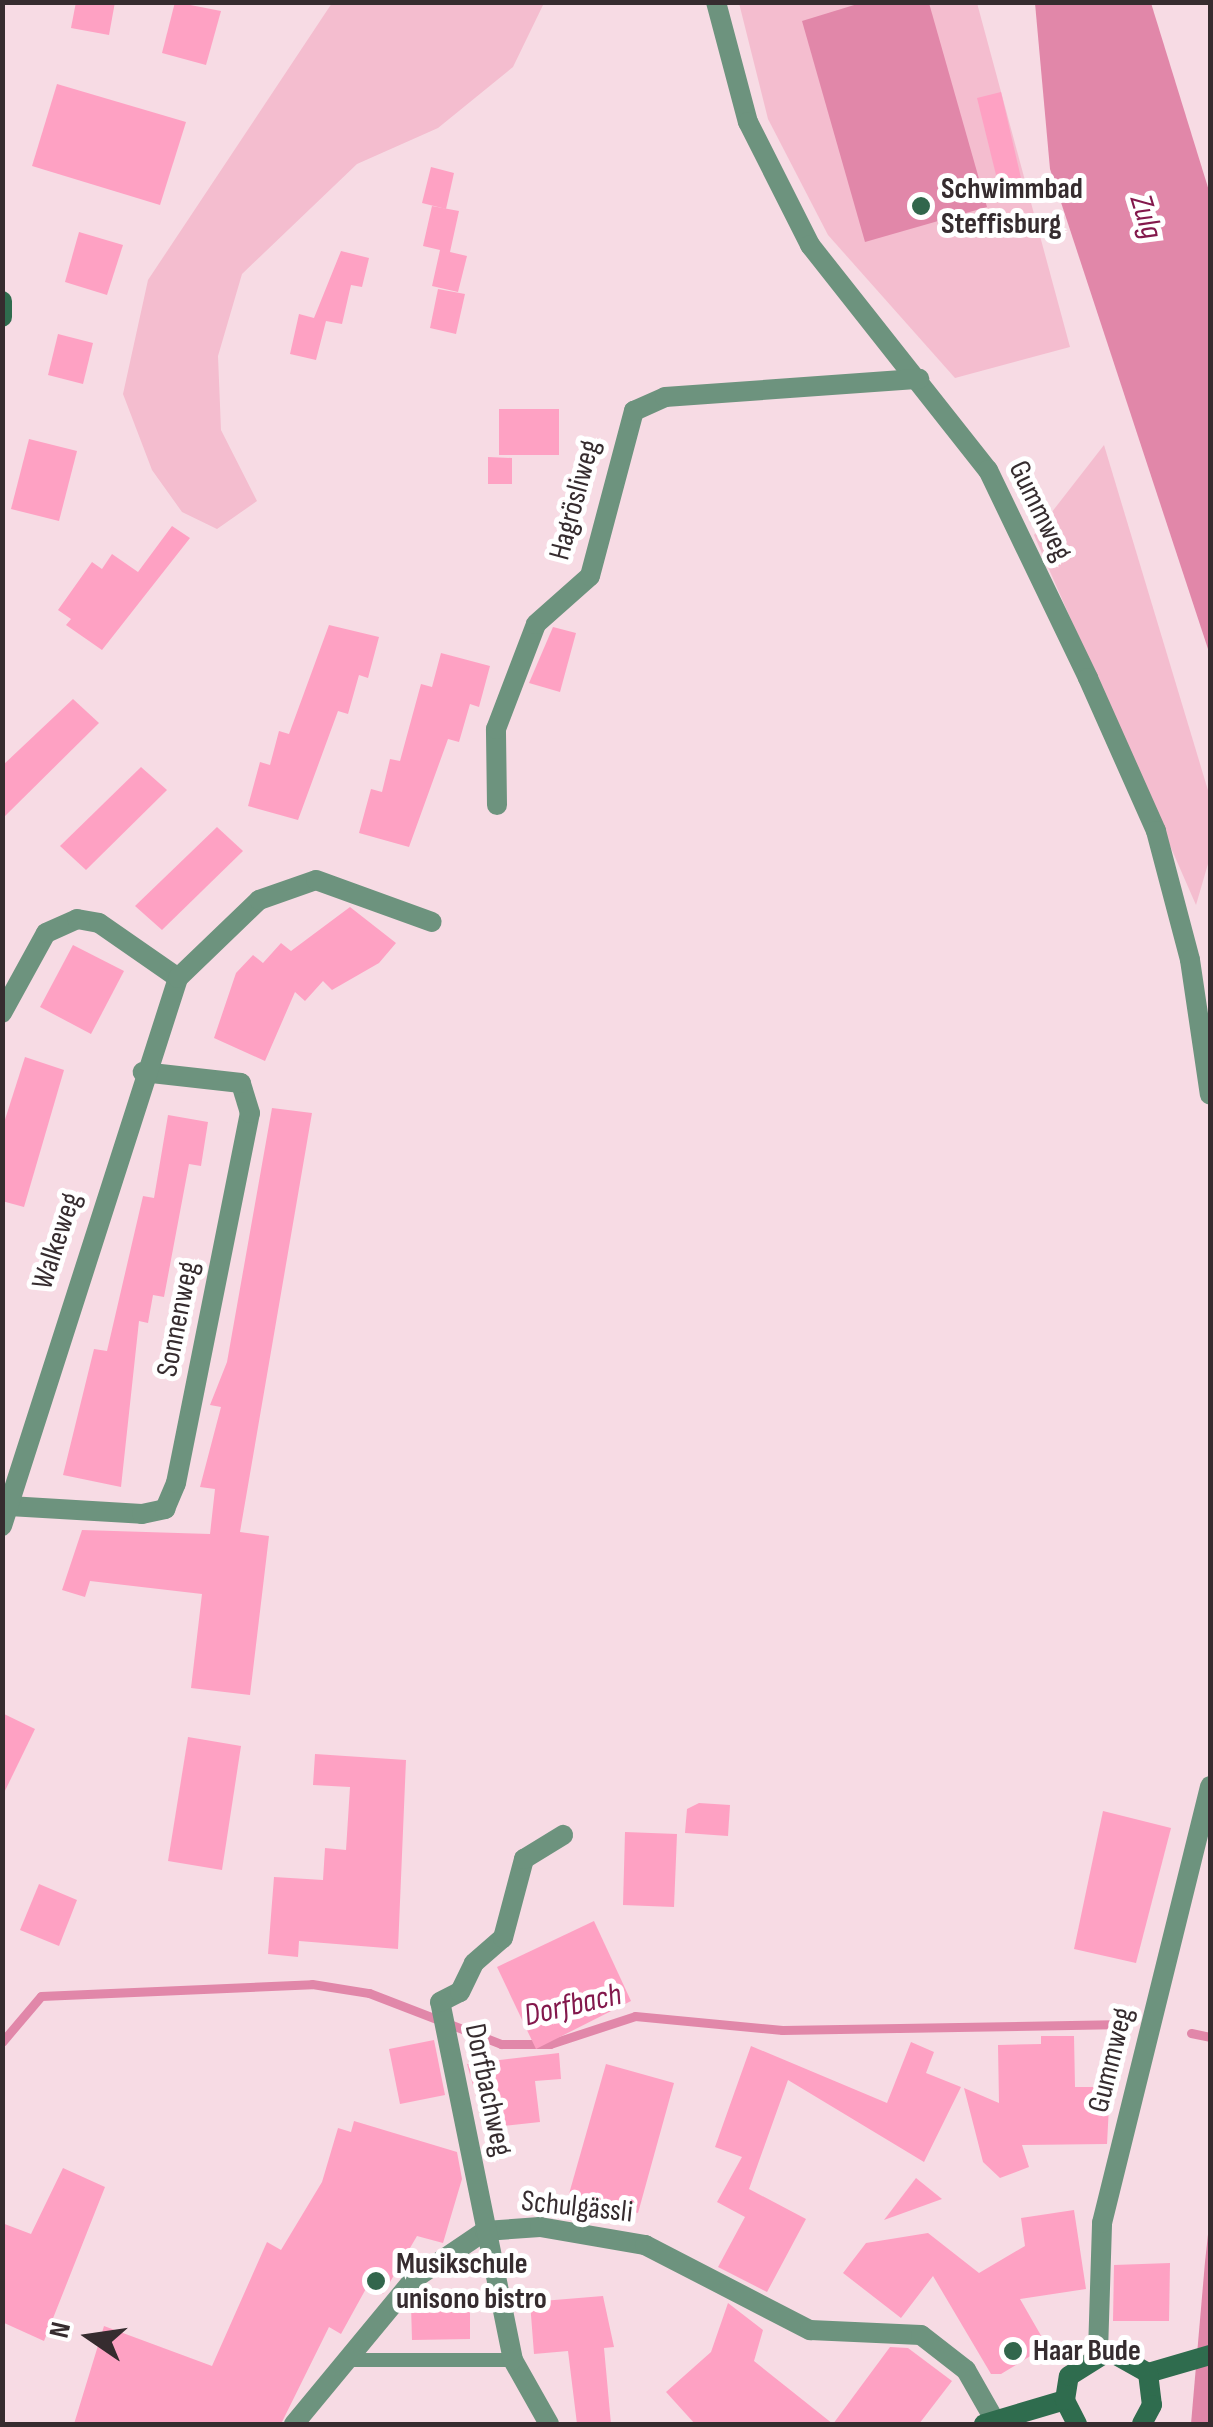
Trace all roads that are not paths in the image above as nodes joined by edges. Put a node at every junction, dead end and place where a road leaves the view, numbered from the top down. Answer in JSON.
{"nodes":[{"id":1,"x":716,"y":2,"type":"edge"},
{"id":2,"x":2,"y":301,"type":"edge"},
{"id":3,"x":2,"y":317,"type":"edge"},
{"id":4,"x":919,"y":379,"type":"junction"},
{"id":5,"x":497,"y":805,"type":"dead end"},
{"id":6,"x":432,"y":922,"type":"dead end"},
{"id":7,"x":178,"y":978,"type":"junction"},
{"id":8,"x":2,"y":1013,"type":"edge"},
{"id":9,"x":143,"y":1072,"type":"junction"},
{"id":10,"x":1210,"y":1095,"type":"edge"},
{"id":11,"x":6,"y":1516,"type":"edge"},
{"id":12,"x":1210,"y":1786,"type":"edge"},
{"id":13,"x":563,"y":1835,"type":"dead end"},
{"id":14,"x":486,"y":2231,"type":"junction"},
{"id":15,"x":1098,"y":2352,"type":"junction"},
{"id":16,"x":1201,"y":2357,"type":"edge"},
{"id":17,"x":350,"y":2360,"type":"junction"},
{"id":18,"x":513,"y":2360,"type":"junction"},
{"id":19,"x":1148,"y":2373,"type":"junction"},
{"id":20,"x":1065,"y":2400,"type":"junction"},
{"id":21,"x":989,"y":2422,"type":"edge"},
{"id":22,"x":294,"y":2424,"type":"edge"},
{"id":23,"x":549,"y":2424,"type":"edge"},
{"id":24,"x":1077,"y":2424,"type":"edge"},
{"id":25,"x":1142,"y":2424,"type":"edge"}],
"edges":[{"from":1,"to":4,"type":"street","name":"Gummweg"},
{"from":2,"to":3,"type":"main road"},
{"from":4,"to":5,"type":"street","name":"Hagrösliweg"},
{"from":4,"to":10,"type":"street","name":"Gummweg"},
{"from":6,"to":7,"type":"street","name":"Walkeweg"},
{"from":7,"to":8,"type":"street"},
{"from":7,"to":9,"type":"street","name":"Walkeweg"},
{"from":9,"to":11,"type":"street","name":"Walkeweg"},
{"from":9,"to":11,"type":"street","name":"Sonnenweg"},
{"from":12,"to":15,"type":"street","name":"Gummweg"},
{"from":13,"to":14,"type":"street","name":"Dorfbachweg"},
{"from":14,"to":17,"type":"street","name":"Schulgässli"},
{"from":14,"to":18,"type":"street","name":"Dorfbachweg"},
{"from":14,"to":21,"type":"street","name":"Schulgässli"},
{"from":15,"to":19,"type":"main road"},
{"from":15,"to":20,"type":"main road"},
{"from":16,"to":19,"type":"main road"},
{"from":17,"to":18,"type":"lane"},
{"from":17,"to":22,"type":"street","name":"Schulgässli"},
{"from":18,"to":23,"type":"street","name":"Dorfbachweg"},
{"from":19,"to":25,"type":"main road"},
{"from":20,"to":21,"type":"main road"},
{"from":20,"to":24,"type":"main road"}]}
